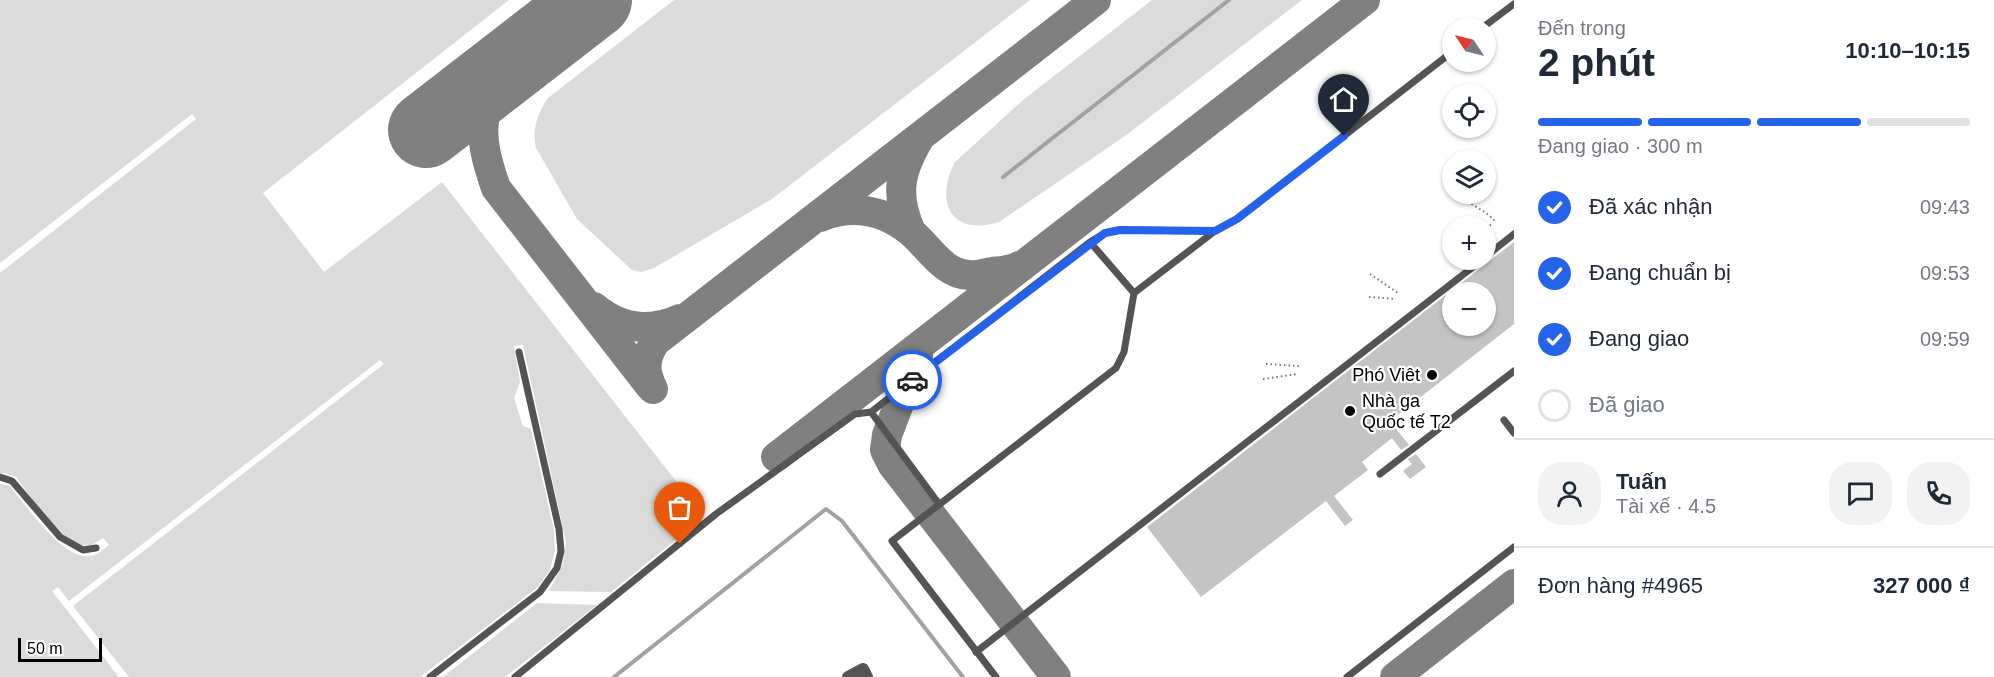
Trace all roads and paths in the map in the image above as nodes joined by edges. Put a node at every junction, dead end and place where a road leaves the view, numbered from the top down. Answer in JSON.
{"nodes":[{"id":1,"x":1514,"y":4,"type":"edge"},
{"id":2,"x":1495,"y":18,"type":"edge"},
{"id":3,"x":1442,"y":60,"type":"edge"},
{"id":4,"x":1472,"y":204,"type":"edge"},
{"id":5,"x":1490,"y":216,"type":"edge"},
{"id":6,"x":1215,"y":231,"type":"junction"},
{"id":7,"x":1514,"y":234,"type":"edge"},
{"id":8,"x":1090,"y":242,"type":"junction"},
{"id":9,"x":1496,"y":248,"type":"edge"},
{"id":10,"x":1468,"y":270,"type":"edge"},
{"id":11,"x":1370,"y":274,"type":"dead end"},
{"id":12,"x":1134,"y":293,"type":"junction"},
{"id":13,"x":1398,"y":293,"type":"dead end"},
{"id":14,"x":1369,"y":297,"type":"dead end"},
{"id":15,"x":1396,"y":299,"type":"dead end"},
{"id":16,"x":519,"y":352,"type":"dead end"},
{"id":17,"x":1266,"y":364,"type":"dead end"},
{"id":18,"x":1299,"y":368,"type":"dead end"},
{"id":19,"x":1514,"y":371,"type":"edge"},
{"id":20,"x":1298,"y":374,"type":"dead end"},
{"id":21,"x":1263,"y":379,"type":"dead end"},
{"id":22,"x":871,"y":412,"type":"junction"},
{"id":23,"x":1504,"y":420,"type":"dead end"},
{"id":24,"x":1514,"y":433,"type":"edge"},
{"id":25,"x":1380,"y":474,"type":"dead end"},
{"id":26,"x":0,"y":477,"type":"edge"},
{"id":27,"x":939,"y":504,"type":"junction"},
{"id":28,"x":1514,"y":547,"type":"edge"},
{"id":29,"x":96,"y":548,"type":"dead end"},
{"id":30,"x":976,"y":652,"type":"junction"},
{"id":31,"x":430,"y":677,"type":"edge"},
{"id":32,"x":515,"y":677,"type":"edge"},
{"id":33,"x":848,"y":677,"type":"edge"},
{"id":34,"x":867,"y":677,"type":"edge"},
{"id":35,"x":996,"y":677,"type":"edge"},
{"id":36,"x":1347,"y":677,"type":"edge"}],
"edges":[{"from":1,"to":2,"type":"lane"},
{"from":3,"to":6,"type":"lane"},
{"from":4,"to":5,"type":"path"},
{"from":6,"to":8,"type":"lane"},
{"from":6,"to":12,"type":"lane"},
{"from":7,"to":9,"type":"lane"},
{"from":8,"to":12,"type":"lane"},
{"from":8,"to":22,"type":"lane"},
{"from":10,"to":30,"type":"lane"},
{"from":11,"to":13,"type":"path"},
{"from":12,"to":27,"type":"lane"},
{"from":14,"to":15,"type":"path"},
{"from":16,"to":31,"type":"lane"},
{"from":17,"to":18,"type":"path"},
{"from":19,"to":25,"type":"lane"},
{"from":20,"to":21,"type":"path"},
{"from":22,"to":27,"type":"lane"},
{"from":22,"to":32,"type":"lane"},
{"from":23,"to":24,"type":"lane"},
{"from":26,"to":29,"type":"lane"},
{"from":27,"to":30,"type":"lane"},
{"from":28,"to":36,"type":"lane"},
{"from":30,"to":35,"type":"lane"},
{"from":33,"to":34,"type":"street"}]}
